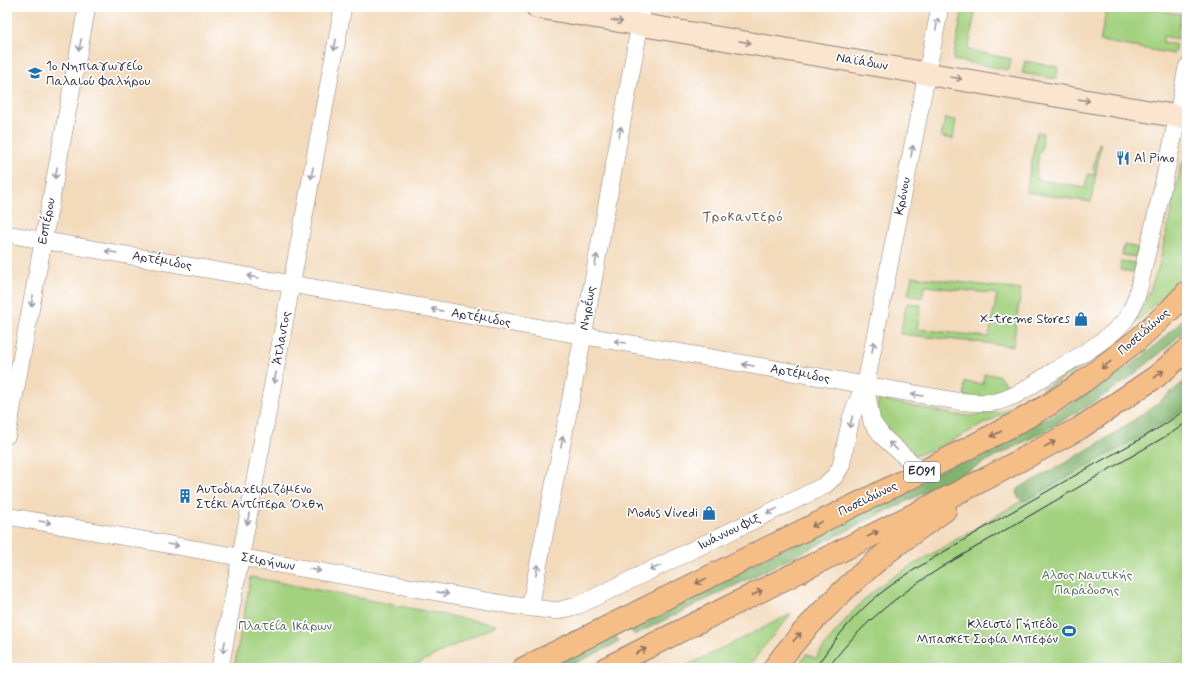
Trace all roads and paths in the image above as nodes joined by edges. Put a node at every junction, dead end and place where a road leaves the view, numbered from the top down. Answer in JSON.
{"nodes":[{"id":1,"x":87,"y":7,"type":"edge"},
{"id":2,"x":342,"y":7,"type":"edge"},
{"id":3,"x":537,"y":7,"type":"edge"},
{"id":4,"x":940,"y":7,"type":"edge"},
{"id":5,"x":642,"y":16,"type":"edge"},
{"id":6,"x":1187,"y":67,"type":"edge"},
{"id":7,"x":928,"y":73,"type":"junction"},
{"id":8,"x":1182,"y":117,"type":"edge"},
{"id":9,"x":7,"y":234,"type":"edge"},
{"id":10,"x":43,"y":240,"type":"junction"},
{"id":11,"x":291,"y":284,"type":"junction"},
{"id":12,"x":1187,"y":292,"type":"edge"},
{"id":13,"x":583,"y":336,"type":"junction"},
{"id":14,"x":1187,"y":350,"type":"edge"},
{"id":15,"x":865,"y":385,"type":"junction"},
{"id":16,"x":956,"y":401,"type":"joint"},
{"id":17,"x":7,"y":435,"type":"edge"},
{"id":18,"x":922,"y":472,"type":"junction"},
{"id":19,"x":991,"y":476,"type":"junction"},
{"id":20,"x":7,"y":516,"type":"edge"},
{"id":21,"x":241,"y":557,"type":"junction"},
{"id":22,"x":530,"y":608,"type":"junction"},
{"id":23,"x":220,"y":668,"type":"edge"},
{"id":24,"x":524,"y":668,"type":"edge"},
{"id":25,"x":606,"y":668,"type":"edge"},
{"id":26,"x":774,"y":668,"type":"edge"}],
"edges":[{"from":1,"to":10,"type":"street","name":"Εσπέρου","one_way":true},
{"from":2,"to":11,"type":"street","name":"Άτλαντος","one_way":true},
{"from":3,"to":5,"type":"street","name":"Ναϊάδων","one_way":true},
{"from":7,"to":4,"type":"street","name":"Κρόνου","one_way":true},
{"from":5,"to":7,"type":"street","name":"Ναϊάδων","one_way":true},
{"from":13,"to":5,"type":"street","name":"Νηρέως","one_way":true},
{"from":6,"to":8,"type":"street","name":"Ποσειδώνος"},
{"from":7,"to":8,"type":"street","name":"Ναϊάδων","one_way":true},
{"from":15,"to":7,"type":"street","name":"Κρόνου","one_way":true},
{"from":8,"to":16,"type":"street","name":"Ποσειδώνος"},
{"from":9,"to":10,"type":"street","name":"Αρτέμιδος"},
{"from":11,"to":10,"type":"street","name":"Αρτέμιδος","one_way":true},
{"from":10,"to":17,"type":"street","name":"Εσπέρου","one_way":true},
{"from":13,"to":11,"type":"street","name":"Αρτέμιδος","one_way":true},
{"from":11,"to":21,"type":"street","name":"Άτλαντος","one_way":true},
{"from":12,"to":18,"type":"highway","name":"Ποσειδώνος","number":"ΕΟ91","one_way":true},
{"from":15,"to":13,"type":"street","name":"Αρτέμιδος","one_way":true},
{"from":22,"to":13,"type":"street","name":"Νηρέως","one_way":true},
{"from":19,"to":14,"type":"highway","number":"ΕΟ91","one_way":true},
{"from":16,"to":15,"type":"street","name":"Αρτέμιδος","one_way":true},
{"from":18,"to":15,"type":"street","one_way":true},
{"from":15,"to":22,"type":"street","name":"Ιωάννου Φιξ","one_way":true},
{"from":18,"to":24,"type":"highway","name":"Ποσειδώνος","number":"ΕΟ91","one_way":true},
{"from":25,"to":19,"type":"highway","number":"ΕΟ91","one_way":true},
{"from":26,"to":19,"type":"highway","one_way":true},
{"from":20,"to":21,"type":"street","name":"Σειρήνων","one_way":true},
{"from":21,"to":22,"type":"street","name":"Σειρήνων","one_way":true},
{"from":21,"to":23,"type":"street","name":"Άτλαντος","one_way":true}]}
